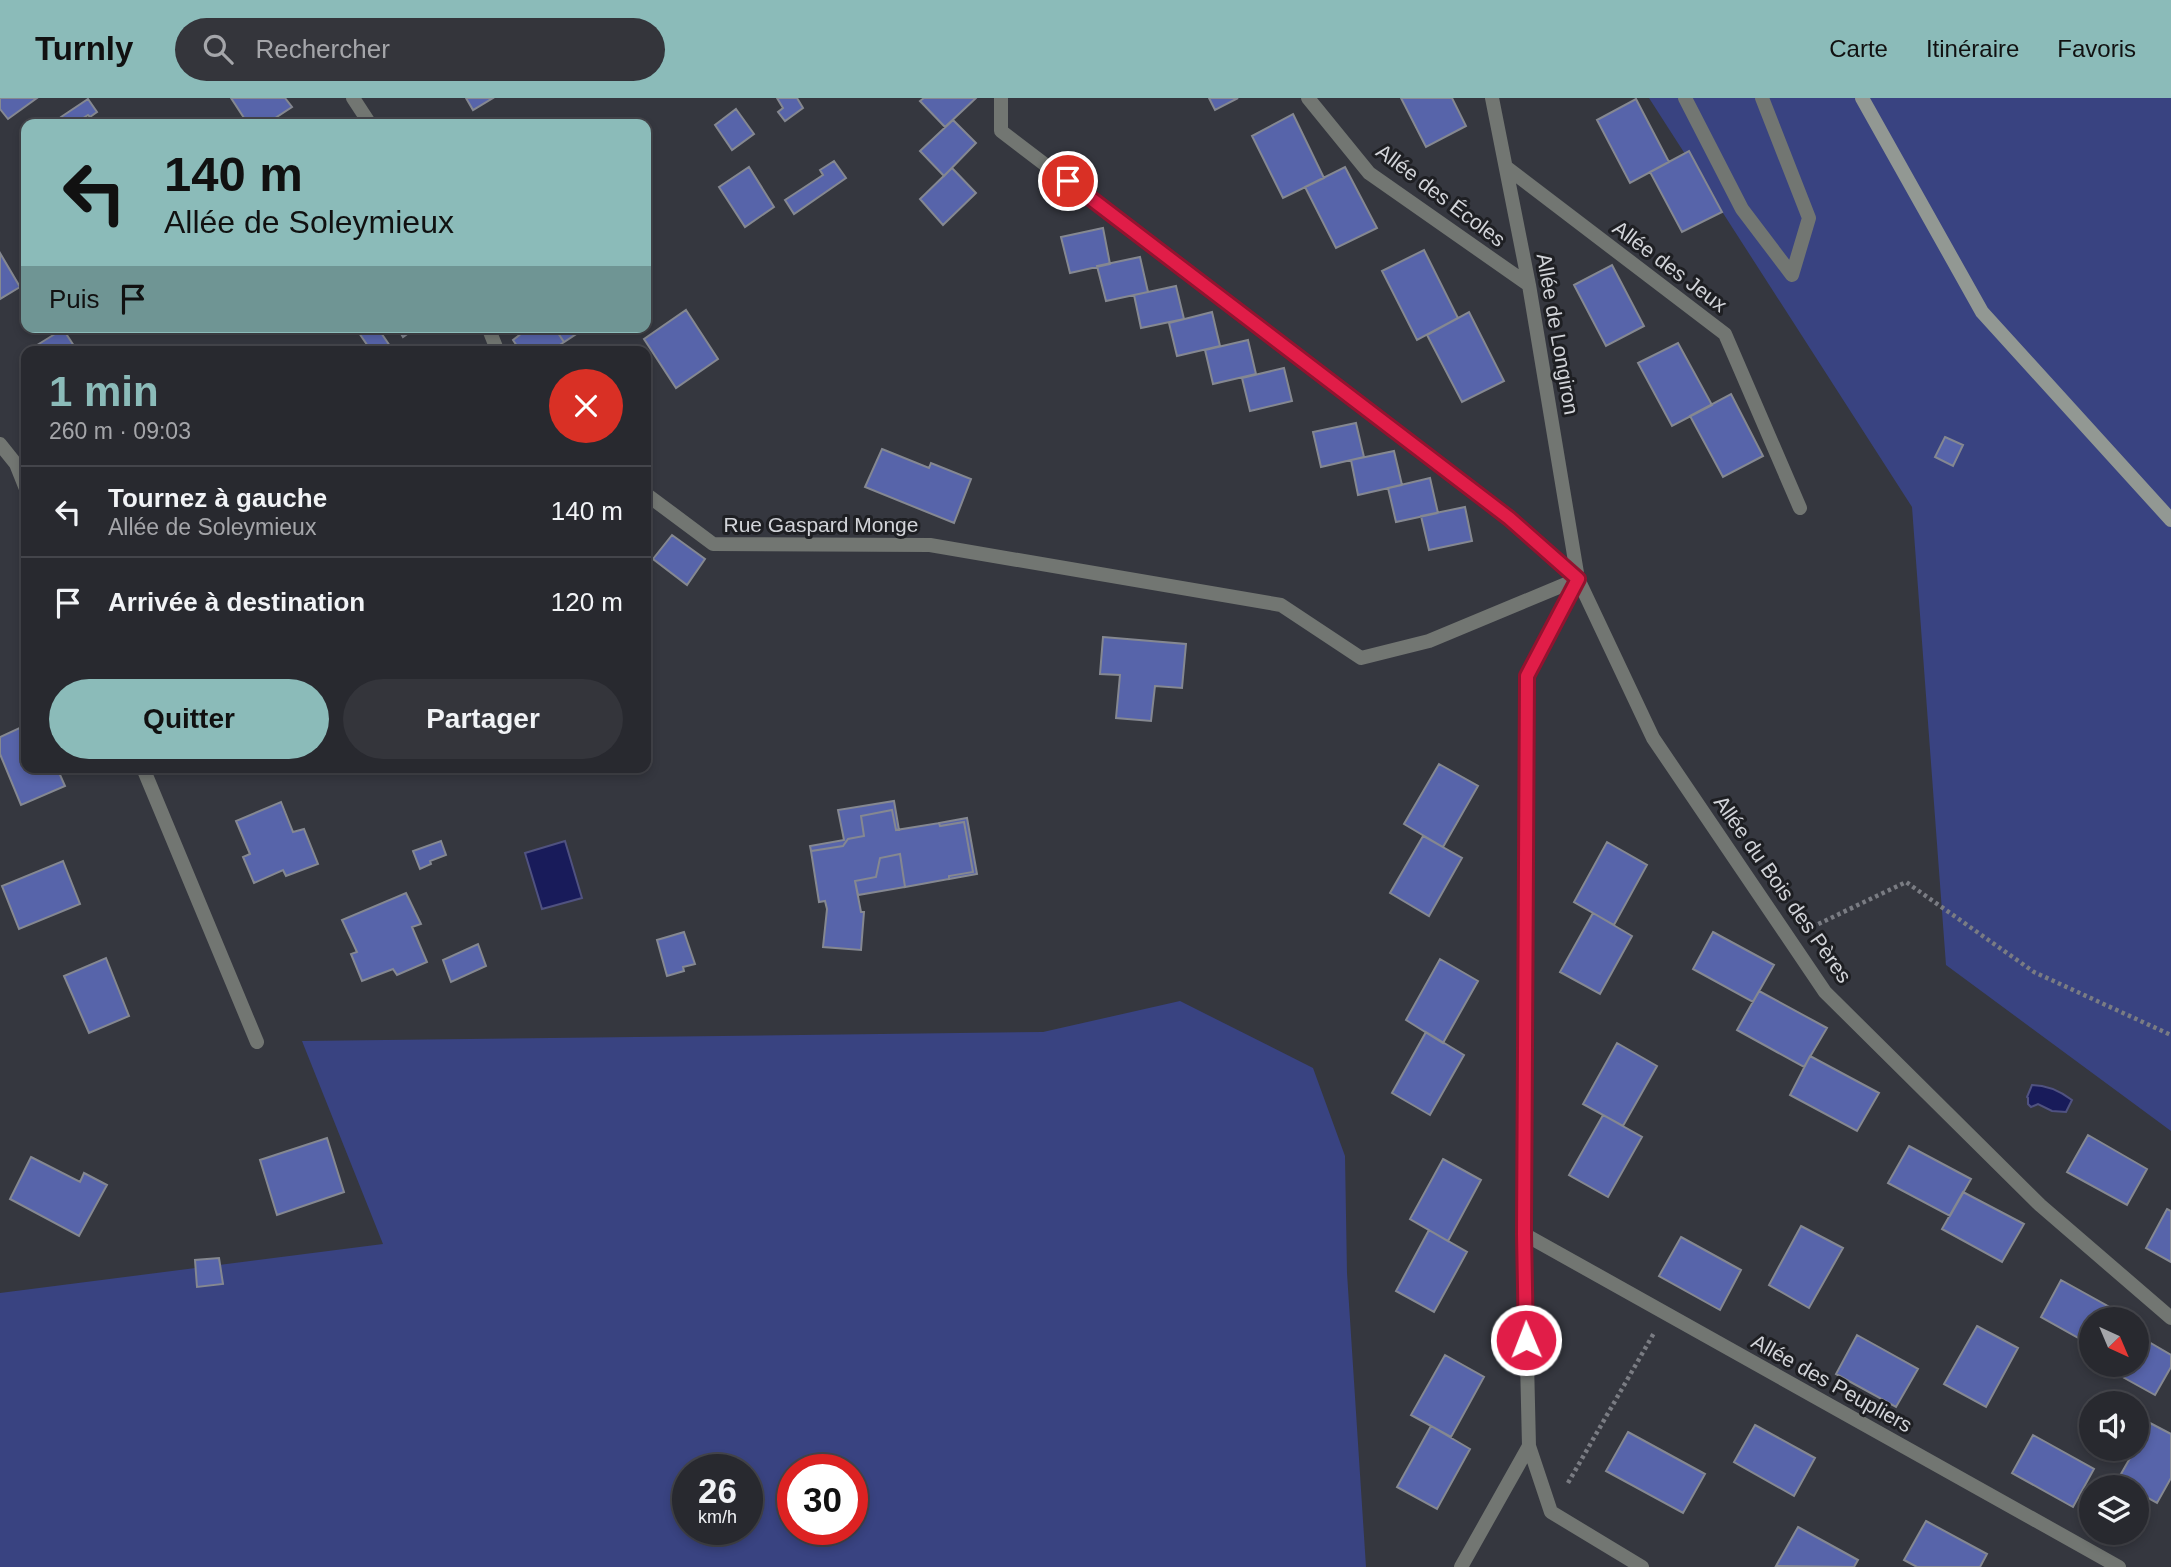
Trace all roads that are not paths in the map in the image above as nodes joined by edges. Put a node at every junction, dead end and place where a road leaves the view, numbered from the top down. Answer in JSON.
{"nodes":[{"id":1,"x":353,"y":98,"type":"edge"},
{"id":2,"x":1001,"y":98,"type":"edge"},
{"id":3,"x":1308,"y":98,"type":"edge"},
{"id":4,"x":1492,"y":98,"type":"edge"},
{"id":5,"x":1685,"y":98,"type":"edge"},
{"id":6,"x":1762,"y":98,"type":"edge"},
{"id":7,"x":1862,"y":98,"type":"edge"},
{"id":8,"x":367,"y":119,"type":"edge"},
{"id":9,"x":1506,"y":167,"type":"junction"},
{"id":10,"x":1529,"y":285,"type":"junction"},
{"id":11,"x":0,"y":444,"type":"edge"},
{"id":12,"x":21,"y":476,"type":"edge"},
{"id":13,"x":651,"y":498,"type":"edge"},
{"id":14,"x":1800,"y":508,"type":"dead end"},
{"id":15,"x":2171,"y":520,"type":"edge"},
{"id":16,"x":1578,"y":579,"type":"junction"},
{"id":17,"x":145,"y":773,"type":"edge"},
{"id":18,"x":257,"y":1042,"type":"dead end"},
{"id":19,"x":1524,"y":1234,"type":"junction"},
{"id":20,"x":2171,"y":1318,"type":"edge"},
{"id":21,"x":1529,"y":1446,"type":"junction"},
{"id":22,"x":1461,"y":1567,"type":"edge"},
{"id":23,"x":1642,"y":1567,"type":"edge"},
{"id":24,"x":2119,"y":1567,"type":"edge"}],
"edges":[{"from":1,"to":8,"type":"street"},
{"from":2,"to":16,"type":"street"},
{"from":3,"to":10,"type":"street","name":"Allée des Écoles"},
{"from":4,"to":9,"type":"street","name":"Allée de Longiron"},
{"from":5,"to":6,"type":"street"},
{"from":7,"to":15,"type":"main road"},
{"from":9,"to":10,"type":"street","name":"Allée de Longiron"},
{"from":9,"to":14,"type":"street","name":"Allée des Jeux"},
{"from":10,"to":16,"type":"street","name":"Allée de Longiron"},
{"from":11,"to":12,"type":"street"},
{"from":13,"to":16,"type":"street","name":"Rue Gaspard Monge"},
{"from":16,"to":19,"type":"street"},
{"from":16,"to":20,"type":"street","name":"Allée du Bois des Pères"},
{"from":17,"to":18,"type":"street"},
{"from":19,"to":21,"type":"street"},
{"from":19,"to":24,"type":"street","name":"Allée des Peupliers"},
{"from":21,"to":22,"type":"street"},
{"from":21,"to":23,"type":"street"}]}
